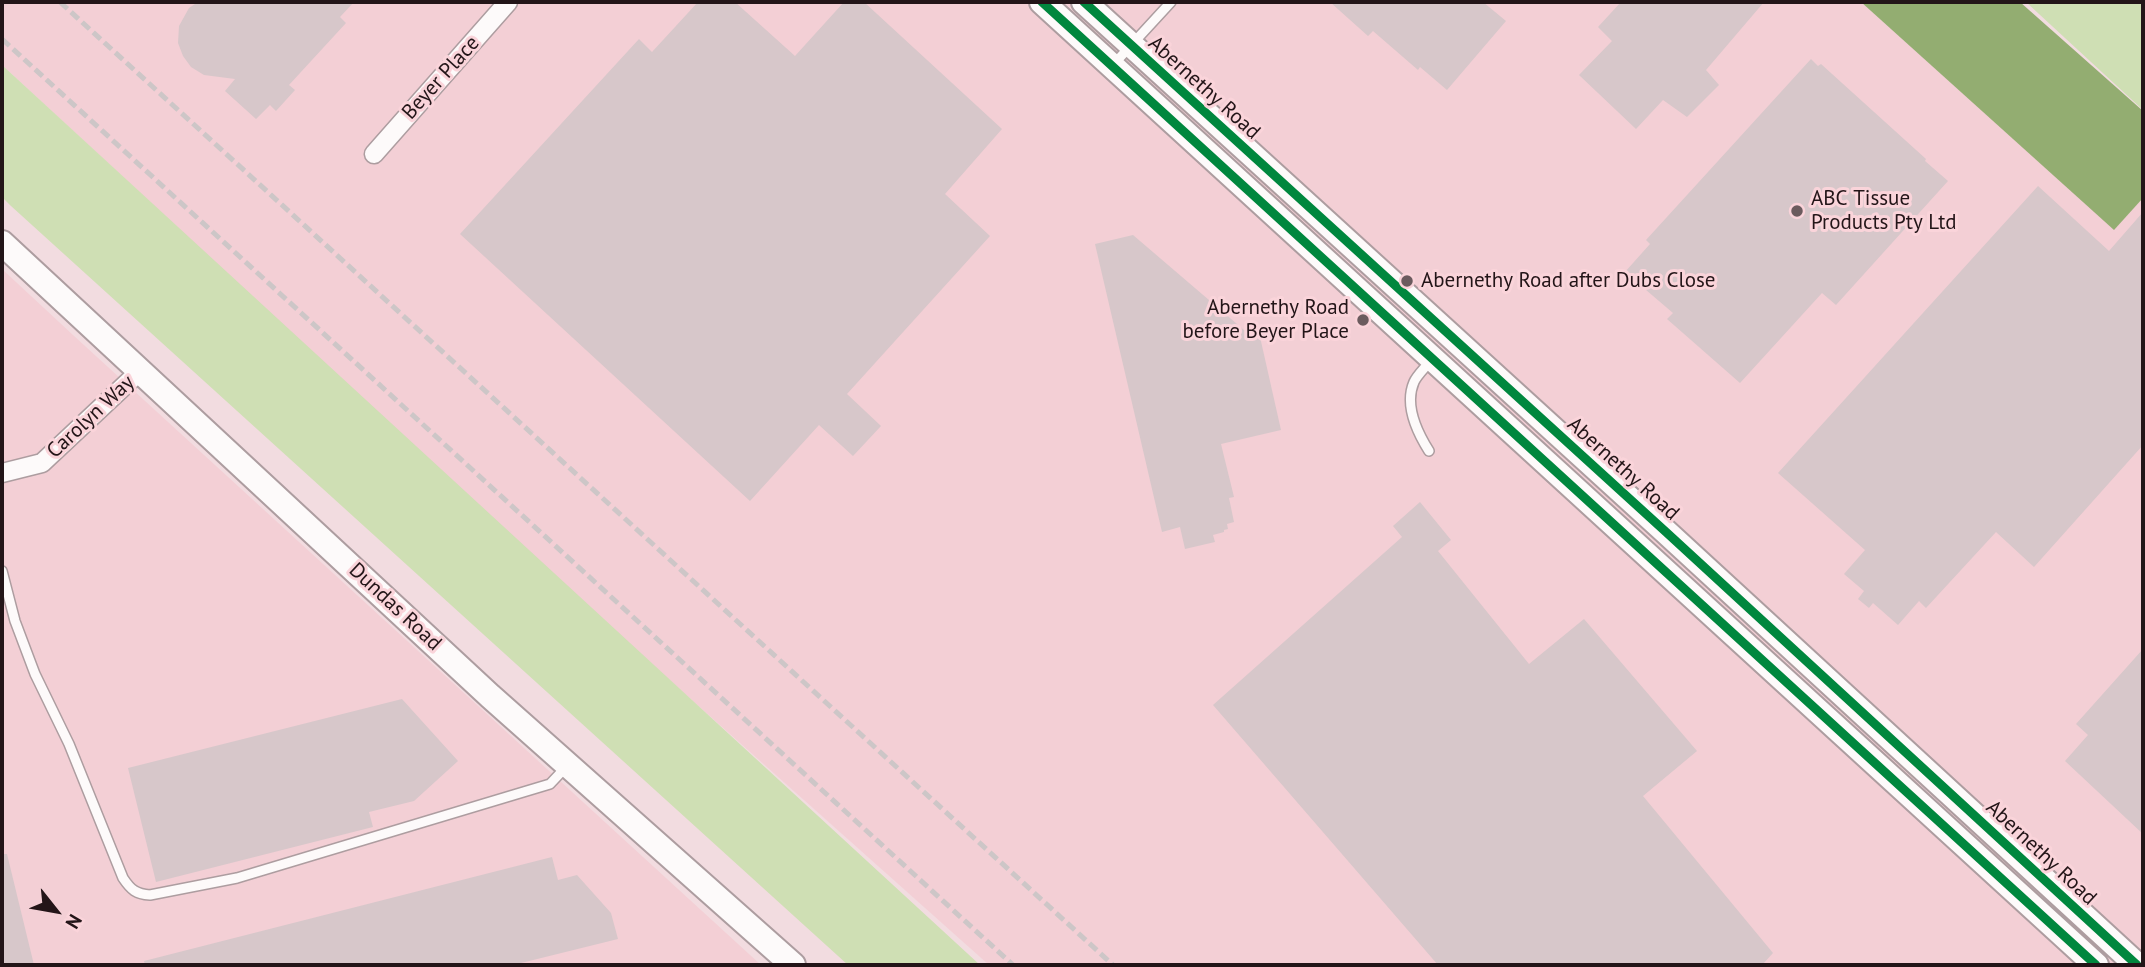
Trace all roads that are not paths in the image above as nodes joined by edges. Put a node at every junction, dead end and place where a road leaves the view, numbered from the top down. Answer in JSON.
{"nodes":[{"id":1,"x":508,"y":2,"type":"edge"},
{"id":2,"x":1042,"y":2,"type":"edge"},
{"id":3,"x":1084,"y":2,"type":"edge"},
{"id":4,"x":1171,"y":2,"type":"edge"},
{"id":5,"x":1131,"y":45,"type":"junction"},
{"id":6,"x":1111,"y":66,"type":"junction"},
{"id":7,"x":373,"y":154,"type":"dead end"},
{"id":8,"x":2,"y":243,"type":"edge"},
{"id":9,"x":1432,"y":359,"type":"junction"},
{"id":10,"x":140,"y":371,"type":"junction"},
{"id":11,"x":1492,"y":373,"type":"junction"},
{"id":12,"x":1470,"y":394,"type":"junction"},
{"id":13,"x":1429,"y":451,"type":"dead end"},
{"id":14,"x":2,"y":473,"type":"edge"},
{"id":15,"x":2,"y":571,"type":"edge"},
{"id":16,"x":568,"y":765,"type":"junction"},
{"id":17,"x":1937,"y":782,"type":"junction"},
{"id":18,"x":1918,"y":802,"type":"junction"},
{"id":19,"x":793,"y":965,"type":"edge"},
{"id":20,"x":2096,"y":965,"type":"edge"},
{"id":21,"x":2137,"y":965,"type":"edge"}],
"edges":[{"from":1,"to":7,"type":"street","name":"Beyer Place"},
{"from":2,"to":6,"type":"main road"},
{"from":3,"to":5,"type":"main road","name":"Abernethy Road"},
{"from":4,"to":5,"type":"lane"},
{"from":5,"to":6,"type":"lane"},
{"from":5,"to":11,"type":"main road","name":"Abernethy Road"},
{"from":6,"to":9,"type":"main road"},
{"from":8,"to":10,"type":"main road","name":"Dundas Road"},
{"from":9,"to":12,"type":"main road"},
{"from":9,"to":13,"type":"lane"},
{"from":10,"to":14,"type":"street","name":"Carolyn Way"},
{"from":10,"to":16,"type":"main road","name":"Dundas Road"},
{"from":11,"to":12,"type":"main road"},
{"from":11,"to":17,"type":"main road","name":"Abernethy Road"},
{"from":12,"to":18,"type":"main road"},
{"from":15,"to":16,"type":"lane"},
{"from":16,"to":19,"type":"main road","name":"Dundas Road"},
{"from":17,"to":18,"type":"main road"},
{"from":17,"to":21,"type":"main road","name":"Abernethy Road"},
{"from":18,"to":20,"type":"main road"}]}
